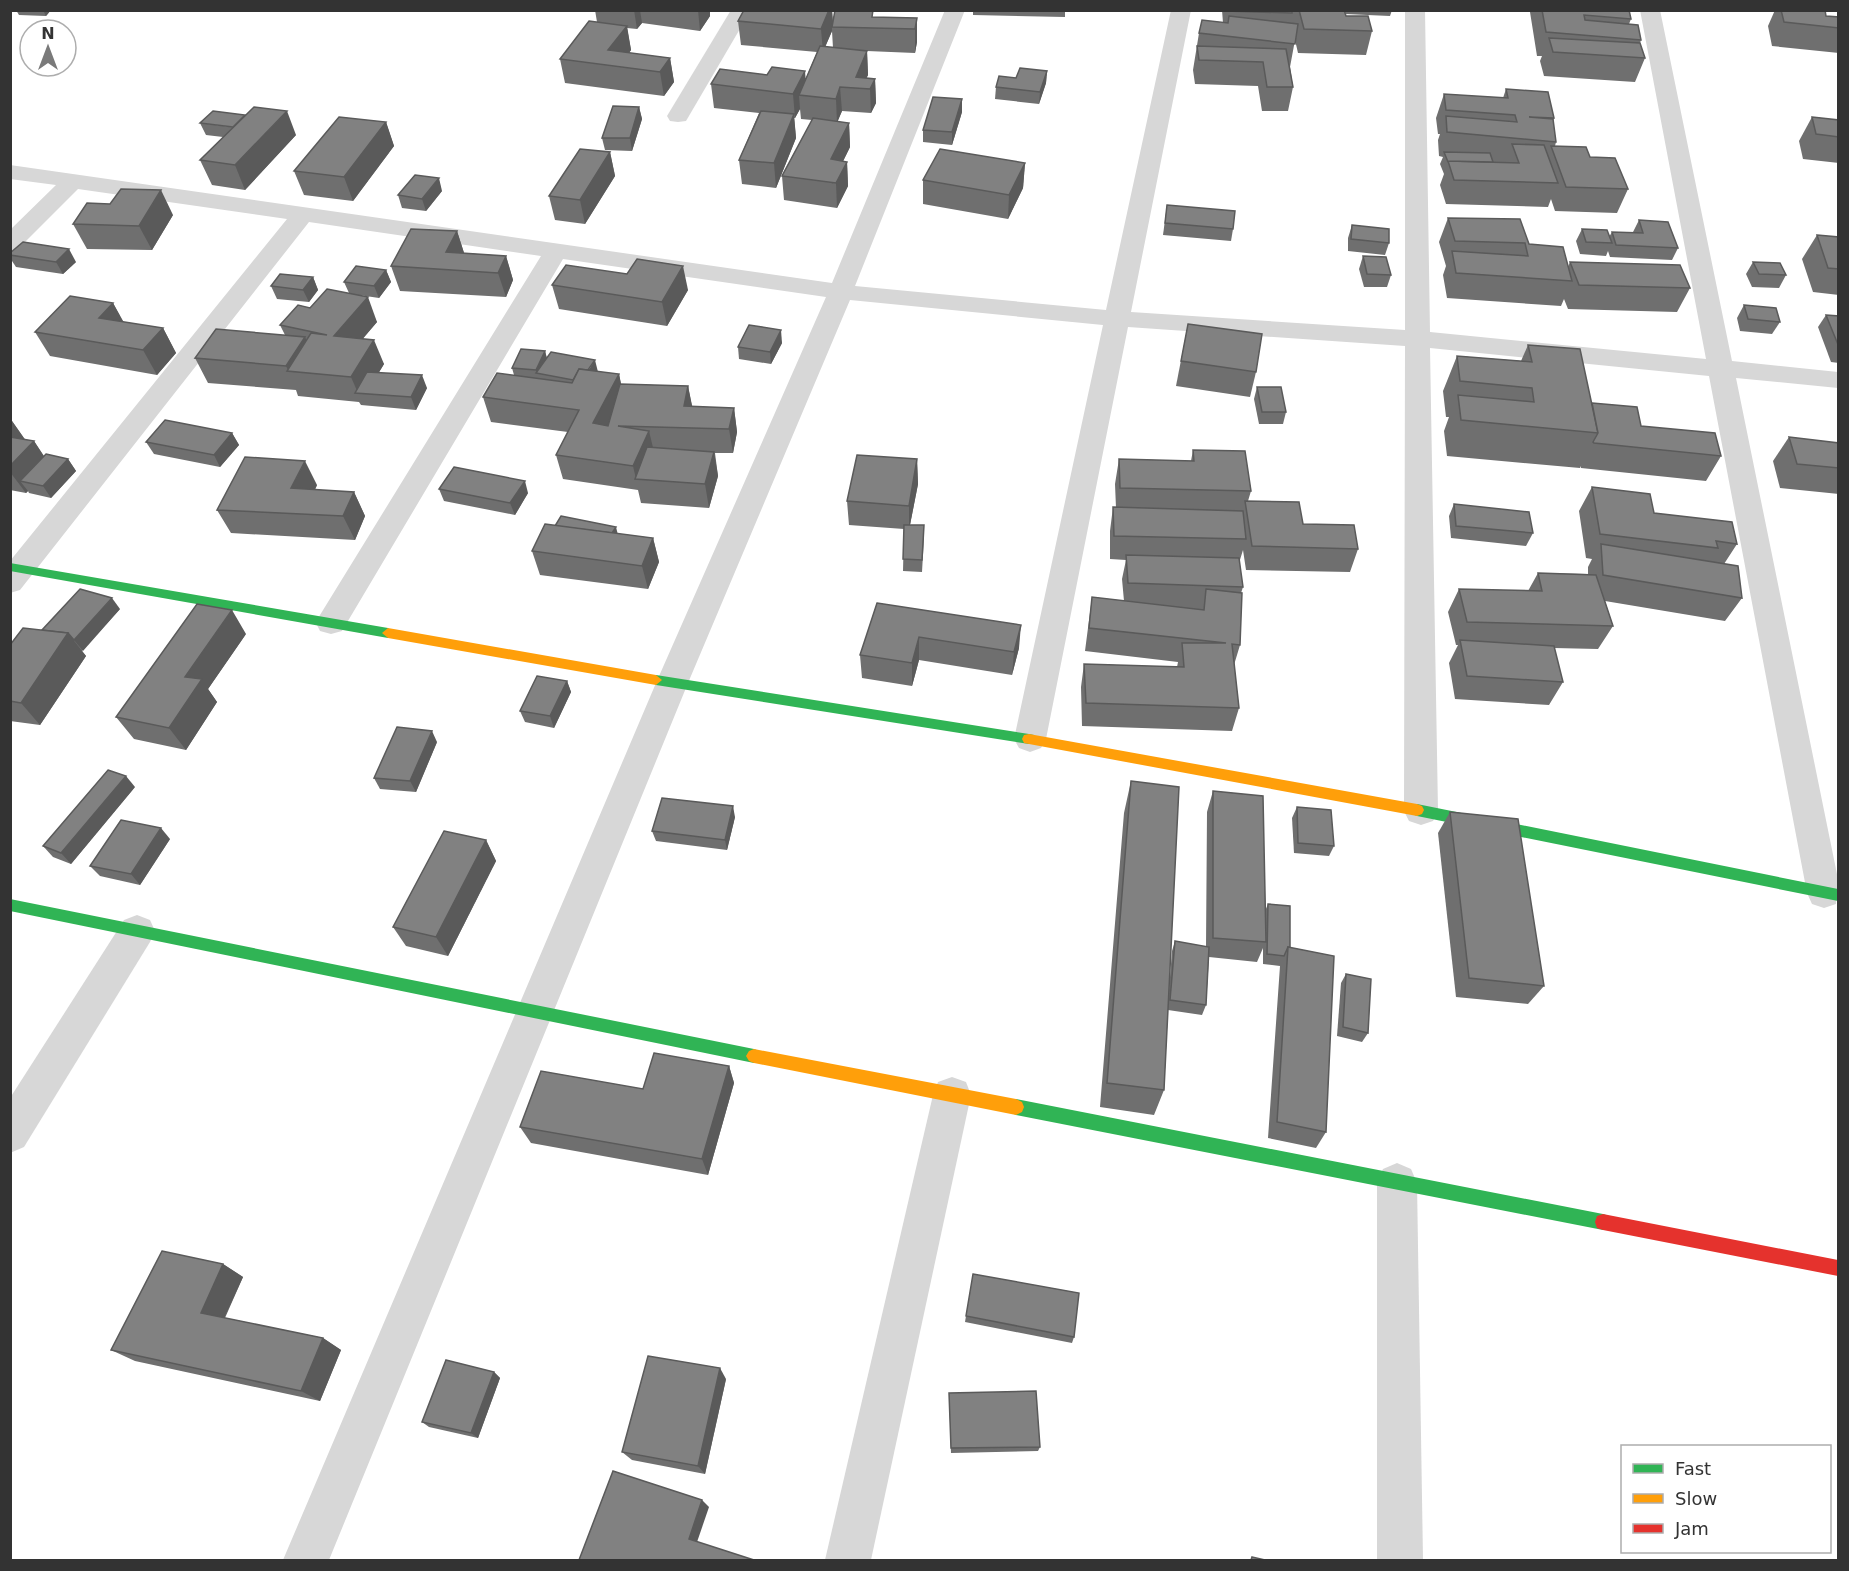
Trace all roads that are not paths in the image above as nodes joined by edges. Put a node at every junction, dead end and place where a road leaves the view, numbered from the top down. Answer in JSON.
{"nodes":[{"id":1,"x":741,"y":10,"type":"edge"},
{"id":2,"x":955,"y":10,"type":"edge"},
{"id":3,"x":1181,"y":10,"type":"edge"},
{"id":4,"x":1415,"y":10,"type":"edge"},
{"id":5,"x":1650,"y":10,"type":"edge"},
{"id":6,"x":678,"y":117,"type":"dead end"},
{"id":7,"x":10,"y":172,"type":"edge"},
{"id":8,"x":73,"y":181,"type":"junction"},
{"id":9,"x":303,"y":214,"type":"junction"},
{"id":10,"x":10,"y":244,"type":"edge"},
{"id":11,"x":556,"y":251,"type":"junction"},
{"id":12,"x":841,"y":292,"type":"junction"},
{"id":13,"x":1118,"y":319,"type":"junction"},
{"id":14,"x":1416,"y":339,"type":"junction"},
{"id":15,"x":1721,"y":369,"type":"junction"},
{"id":16,"x":1839,"y":380,"type":"edge"},
{"id":17,"x":14,"y":572,"type":"edge"},
{"id":18,"x":331,"y":623,"type":"junction"},
{"id":19,"x":672,"y":683,"type":"junction"},
{"id":20,"x":1030,"y":739,"type":"junction"},
{"id":21,"x":1421,"y":811,"type":"junction"},
{"id":22,"x":1831,"y":894,"type":"edge"},
{"id":23,"x":10,"y":905,"type":"edge"},
{"id":24,"x":137,"y":931,"type":"junction"},
{"id":25,"x":533,"y":1013,"type":"junction"},
{"id":26,"x":952,"y":1095,"type":"junction"},
{"id":27,"x":10,"y":1134,"type":"edge"},
{"id":28,"x":1397,"y":1183,"type":"junction"},
{"id":29,"x":1839,"y":1268,"type":"edge"},
{"id":30,"x":306,"y":1560,"type":"edge"},
{"id":31,"x":848,"y":1560,"type":"edge"},
{"id":32,"x":1400,"y":1560,"type":"edge"}],
"edges":[{"from":1,"to":6,"type":"street"},
{"from":2,"to":12,"type":"street"},
{"from":3,"to":13,"type":"street"},
{"from":4,"to":14,"type":"street"},
{"from":5,"to":15,"type":"street"},
{"from":7,"to":8,"type":"street"},
{"from":8,"to":9,"type":"street"},
{"from":8,"to":10,"type":"street"},
{"from":9,"to":11,"type":"street"},
{"from":9,"to":17,"type":"street"},
{"from":11,"to":12,"type":"street"},
{"from":11,"to":18,"type":"street"},
{"from":12,"to":13,"type":"street"},
{"from":12,"to":19,"type":"street"},
{"from":13,"to":14,"type":"street"},
{"from":13,"to":20,"type":"street"},
{"from":14,"to":15,"type":"street"},
{"from":14,"to":21,"type":"street"},
{"from":15,"to":16,"type":"street"},
{"from":15,"to":22,"type":"street"},
{"from":17,"to":18,"type":"street"},
{"from":18,"to":19,"type":"street"},
{"from":19,"to":20,"type":"street"},
{"from":19,"to":25,"type":"street"},
{"from":20,"to":21,"type":"street"},
{"from":21,"to":22,"type":"street"},
{"from":23,"to":24,"type":"street"},
{"from":24,"to":25,"type":"street"},
{"from":24,"to":27,"type":"street"},
{"from":25,"to":26,"type":"street"},
{"from":25,"to":30,"type":"street"},
{"from":26,"to":28,"type":"street"},
{"from":26,"to":31,"type":"street"},
{"from":28,"to":29,"type":"street"},
{"from":28,"to":32,"type":"street"}]}
